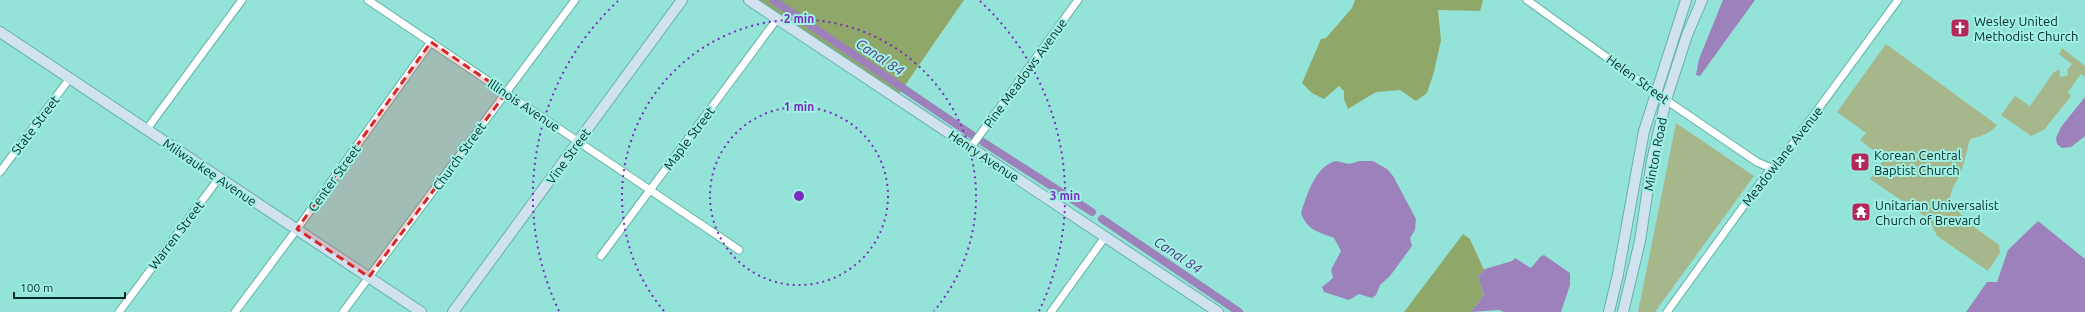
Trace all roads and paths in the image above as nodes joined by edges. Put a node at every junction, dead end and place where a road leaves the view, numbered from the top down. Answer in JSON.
{"nodes":[{"id":1,"x":242,"y":0,"type":"edge"},
{"id":2,"x":368,"y":0,"type":"edge"},
{"id":3,"x":574,"y":0,"type":"edge"},
{"id":4,"x":682,"y":0,"type":"edge"},
{"id":5,"x":749,"y":0,"type":"edge"},
{"id":6,"x":1078,"y":0,"type":"edge"},
{"id":7,"x":1527,"y":0,"type":"edge"},
{"id":8,"x":1686,"y":0,"type":"edge"},
{"id":9,"x":1702,"y":0,"type":"edge"},
{"id":10,"x":1898,"y":0,"type":"edge"},
{"id":11,"x":778,"y":19,"type":"junction"},
{"id":12,"x":0,"y":32,"type":"edge"},
{"id":13,"x":431,"y":42,"type":"junction"},
{"id":14,"x":70,"y":78,"type":"junction"},
{"id":15,"x":1656,"y":91,"type":"junction"},
{"id":16,"x":506,"y":93,"type":"junction"},
{"id":17,"x":1666,"y":100,"type":"junction"},
{"id":18,"x":147,"y":129,"type":"junction"},
{"id":19,"x":578,"y":142,"type":"junction"},
{"id":20,"x":971,"y":147,"type":"junction"},
{"id":21,"x":1771,"y":168,"type":"junction"},
{"id":22,"x":0,"y":172,"type":"edge"},
{"id":23,"x":219,"y":178,"type":"junction"},
{"id":24,"x":650,"y":191,"type":"junction"},
{"id":25,"x":297,"y":229,"type":"junction"},
{"id":26,"x":1105,"y":237,"type":"junction"},
{"id":27,"x":738,"y":250,"type":"dead end"},
{"id":28,"x":601,"y":256,"type":"dead end"},
{"id":29,"x":369,"y":278,"type":"junction"},
{"id":30,"x":1628,"y":293,"type":"junction"},
{"id":31,"x":1613,"y":295,"type":"junction"},
{"id":32,"x":119,"y":312,"type":"edge"},
{"id":33,"x":235,"y":312,"type":"edge"},
{"id":34,"x":343,"y":312,"type":"edge"},
{"id":35,"x":421,"y":312,"type":"edge"},
{"id":36,"x":452,"y":312,"type":"edge"},
{"id":37,"x":1051,"y":312,"type":"edge"},
{"id":38,"x":1218,"y":312,"type":"edge"},
{"id":39,"x":1609,"y":312,"type":"edge"},
{"id":40,"x":1623,"y":312,"type":"edge"},
{"id":41,"x":1667,"y":312,"type":"edge"}],
"edges":[{"from":1,"to":18,"type":"street"},
{"from":2,"to":13,"type":"street","name":"Illinois Avenue"},
{"from":3,"to":16,"type":"street","name":"Church Street"},
{"from":4,"to":19,"type":"street","name":"Vine Street"},
{"from":5,"to":11,"type":"street","name":"Henry Avenue"},
{"from":6,"to":20,"type":"street","name":"Pine Meadows Avenue"},
{"from":7,"to":15,"type":"street","name":"Helen Street"},
{"from":8,"to":15,"type":"street","name":"Minton Road"},
{"from":9,"to":17,"type":"street","name":"Minton Road"},
{"from":10,"to":21,"type":"street","name":"Meadowlane Avenue"},
{"from":11,"to":20,"type":"street","name":"Henry Avenue"},
{"from":11,"to":24,"type":"street","name":"Maple Street"},
{"from":12,"to":14,"type":"street","name":"Milwaukee Avenue"},
{"from":13,"to":16,"type":"street","name":"Illinois Avenue"},
{"from":13,"to":25,"type":"street","name":"Center Street"},
{"from":14,"to":18,"type":"street","name":"Milwaukee Avenue"},
{"from":14,"to":22,"type":"street","name":"State Street"},
{"from":15,"to":17,"type":"street","name":"Helen Street"},
{"from":15,"to":31,"type":"street","name":"Minton Road"},
{"from":16,"to":19,"type":"street","name":"Illinois Avenue"},
{"from":16,"to":29,"type":"street","name":"Church Street"},
{"from":17,"to":21,"type":"street","name":"Helen Street"},
{"from":17,"to":30,"type":"street","name":"Minton Road"},
{"from":18,"to":23,"type":"street","name":"Milwaukee Avenue"},
{"from":19,"to":24,"type":"street","name":"Illinois Avenue"},
{"from":19,"to":36,"type":"street","name":"Vine Street"},
{"from":20,"to":26,"type":"street","name":"Henry Avenue"},
{"from":21,"to":41,"type":"street","name":"Meadowlane Avenue"},
{"from":23,"to":25,"type":"street","name":"Milwaukee Avenue"},
{"from":23,"to":32,"type":"street","name":"Warren Street"},
{"from":24,"to":27,"type":"street","name":"Illinois Avenue"},
{"from":24,"to":28,"type":"street","name":"Maple Street"},
{"from":25,"to":29,"type":"street","name":"Milwaukee Avenue"},
{"from":25,"to":33,"type":"street","name":"Center Street"},
{"from":26,"to":37,"type":"street"},
{"from":26,"to":38,"type":"street","name":"Henry Avenue"},
{"from":29,"to":34,"type":"street","name":"Church Street"},
{"from":29,"to":35,"type":"street","name":"Milwaukee Avenue"},
{"from":30,"to":31,"type":"street"},
{"from":30,"to":40,"type":"street","name":"Minton Road"},
{"from":31,"to":39,"type":"street","name":"Minton Road"}]}
